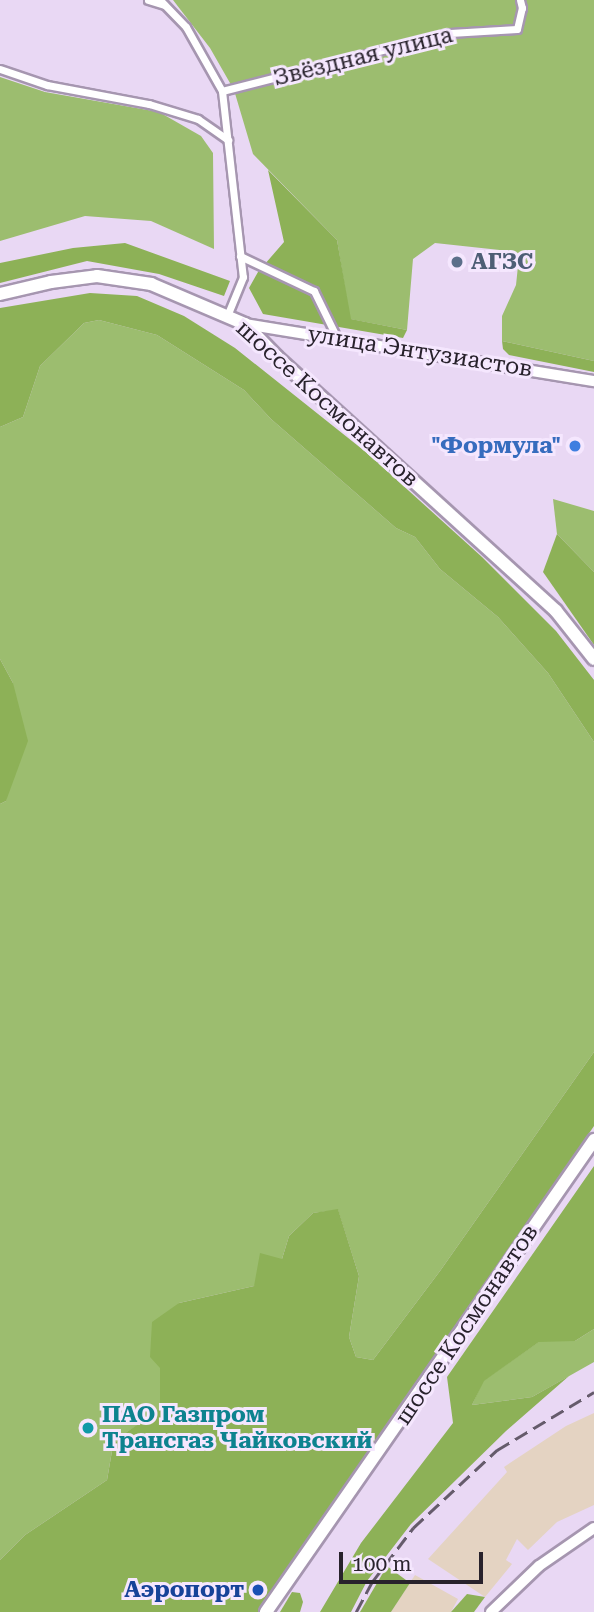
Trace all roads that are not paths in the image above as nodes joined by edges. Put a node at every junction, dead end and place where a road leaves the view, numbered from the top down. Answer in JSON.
{"nodes":[{"id":1,"x":148,"y":0,"type":"edge"},
{"id":2,"x":520,"y":0,"type":"edge"},
{"id":3,"x":162,"y":3,"type":"edge"},
{"id":4,"x":0,"y":69,"type":"edge"},
{"id":5,"x":222,"y":91,"type":"junction"},
{"id":6,"x":228,"y":141,"type":"junction"},
{"id":7,"x":240,"y":256,"type":"junction"},
{"id":8,"x":0,"y":294,"type":"edge"},
{"id":9,"x":227,"y":316,"type":"junction"},
{"id":10,"x":245,"y":324,"type":"junction"},
{"id":11,"x":337,"y":338,"type":"junction"},
{"id":12,"x":594,"y":381,"type":"edge"},
{"id":13,"x":594,"y":659,"type":"edge"},
{"id":14,"x":594,"y":1140,"type":"edge"},
{"id":15,"x":594,"y":1528,"type":"edge"},
{"id":16,"x":266,"y":1612,"type":"edge"},
{"id":17,"x":491,"y":1612,"type":"edge"}],
"edges":[{"from":1,"to":3,"type":"street"},
{"from":2,"to":5,"type":"street","name":"Звёздная улица"},
{"from":3,"to":5,"type":"street"},
{"from":4,"to":6,"type":"street"},
{"from":5,"to":6,"type":"street"},
{"from":6,"to":7,"type":"street"},
{"from":7,"to":9,"type":"street"},
{"from":7,"to":11,"type":"street"},
{"from":8,"to":9,"type":"main road","name":"шоссе Космонавтов"},
{"from":9,"to":10,"type":"main road","name":"шоссе Космонавтов"},
{"from":10,"to":11,"type":"main road","name":"улица Энтузиастов"},
{"from":10,"to":13,"type":"main road","name":"шоссе Космонавтов"},
{"from":11,"to":12,"type":"main road","name":"улица Энтузиастов"},
{"from":14,"to":16,"type":"main road","name":"шоссе Космонавтов"},
{"from":15,"to":17,"type":"street"}]}
